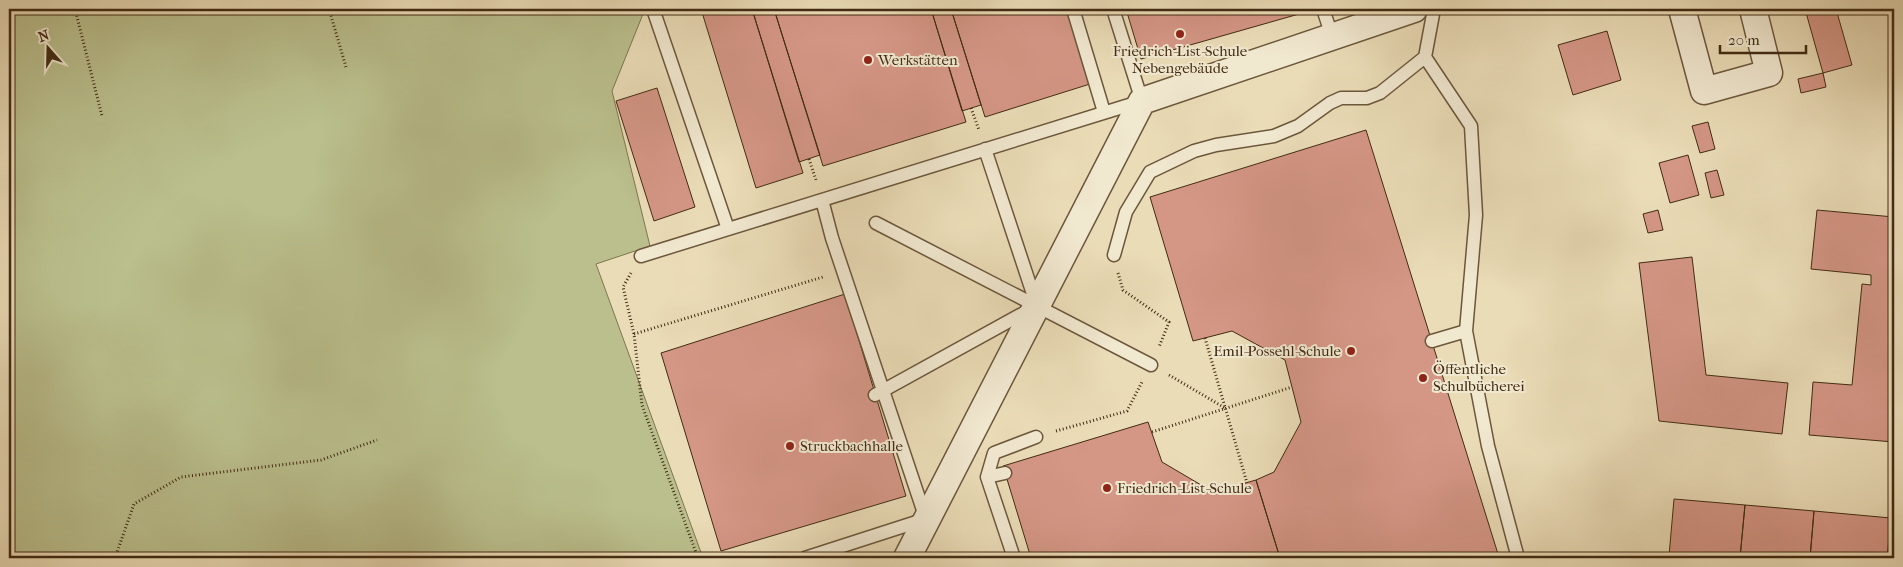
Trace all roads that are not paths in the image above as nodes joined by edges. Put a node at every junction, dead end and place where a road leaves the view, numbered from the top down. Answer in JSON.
{"nodes":[{"id":1,"x":653,"y":9,"type":"edge"},
{"id":2,"x":1073,"y":9,"type":"edge"},
{"id":3,"x":1113,"y":9,"type":"edge"},
{"id":4,"x":1323,"y":9,"type":"edge"},
{"id":5,"x":1414,"y":9,"type":"edge"},
{"id":6,"x":1434,"y":9,"type":"edge"},
{"id":7,"x":1682,"y":9,"type":"edge"},
{"id":8,"x":1753,"y":9,"type":"edge"},
{"id":9,"x":1332,"y":36,"type":"junction"},
{"id":10,"x":1425,"y":57,"type":"junction"},
{"id":11,"x":1142,"y":101,"type":"junction"},
{"id":12,"x":1104,"y":112,"type":"junction"},
{"id":13,"x":986,"y":149,"type":"junction"},
{"id":14,"x":822,"y":200,"type":"junction"},
{"id":15,"x":876,"y":223,"type":"dead end"},
{"id":16,"x":728,"y":230,"type":"junction"},
{"id":17,"x":1114,"y":255,"type":"dead end"},
{"id":18,"x":641,"y":256,"type":"road end"},
{"id":19,"x":1037,"y":305,"type":"junction"},
{"id":20,"x":1466,"y":331,"type":"junction"},
{"id":21,"x":1432,"y":341,"type":"dead end"},
{"id":22,"x":1151,"y":365,"type":"road end"},
{"id":23,"x":879,"y":393,"type":"junction"},
{"id":24,"x":1036,"y":437,"type":"dead end"},
{"id":25,"x":1005,"y":472,"type":"dead end"},
{"id":26,"x":987,"y":477,"type":"junction"},
{"id":27,"x":805,"y":558,"type":"edge"},
{"id":28,"x":907,"y":558,"type":"edge"},
{"id":29,"x":1014,"y":558,"type":"edge"},
{"id":30,"x":1518,"y":558,"type":"edge"}],
"edges":[{"from":1,"to":16,"type":"lane"},
{"from":2,"to":12,"type":"lane"},
{"from":3,"to":11,"type":"lane"},
{"from":4,"to":9,"type":"lane"},
{"from":5,"to":9,"type":"street"},
{"from":6,"to":10,"type":"lane"},
{"from":7,"to":8,"type":"street"},
{"from":9,"to":11,"type":"street"},
{"from":10,"to":17,"type":"lane"},
{"from":10,"to":20,"type":"lane"},
{"from":11,"to":12,"type":"lane"},
{"from":11,"to":19,"type":"street"},
{"from":12,"to":13,"type":"lane"},
{"from":13,"to":14,"type":"lane"},
{"from":13,"to":19,"type":"lane"},
{"from":14,"to":16,"type":"lane"},
{"from":14,"to":23,"type":"lane"},
{"from":15,"to":19,"type":"lane"},
{"from":16,"to":18,"type":"lane"},
{"from":19,"to":22,"type":"lane"},
{"from":19,"to":23,"type":"lane"},
{"from":19,"to":28,"type":"street"},
{"from":20,"to":21,"type":"lane"},
{"from":20,"to":30,"type":"lane"},
{"from":23,"to":27,"type":"lane"},
{"from":24,"to":26,"type":"lane"},
{"from":25,"to":26,"type":"lane"},
{"from":26,"to":29,"type":"lane"}]}
